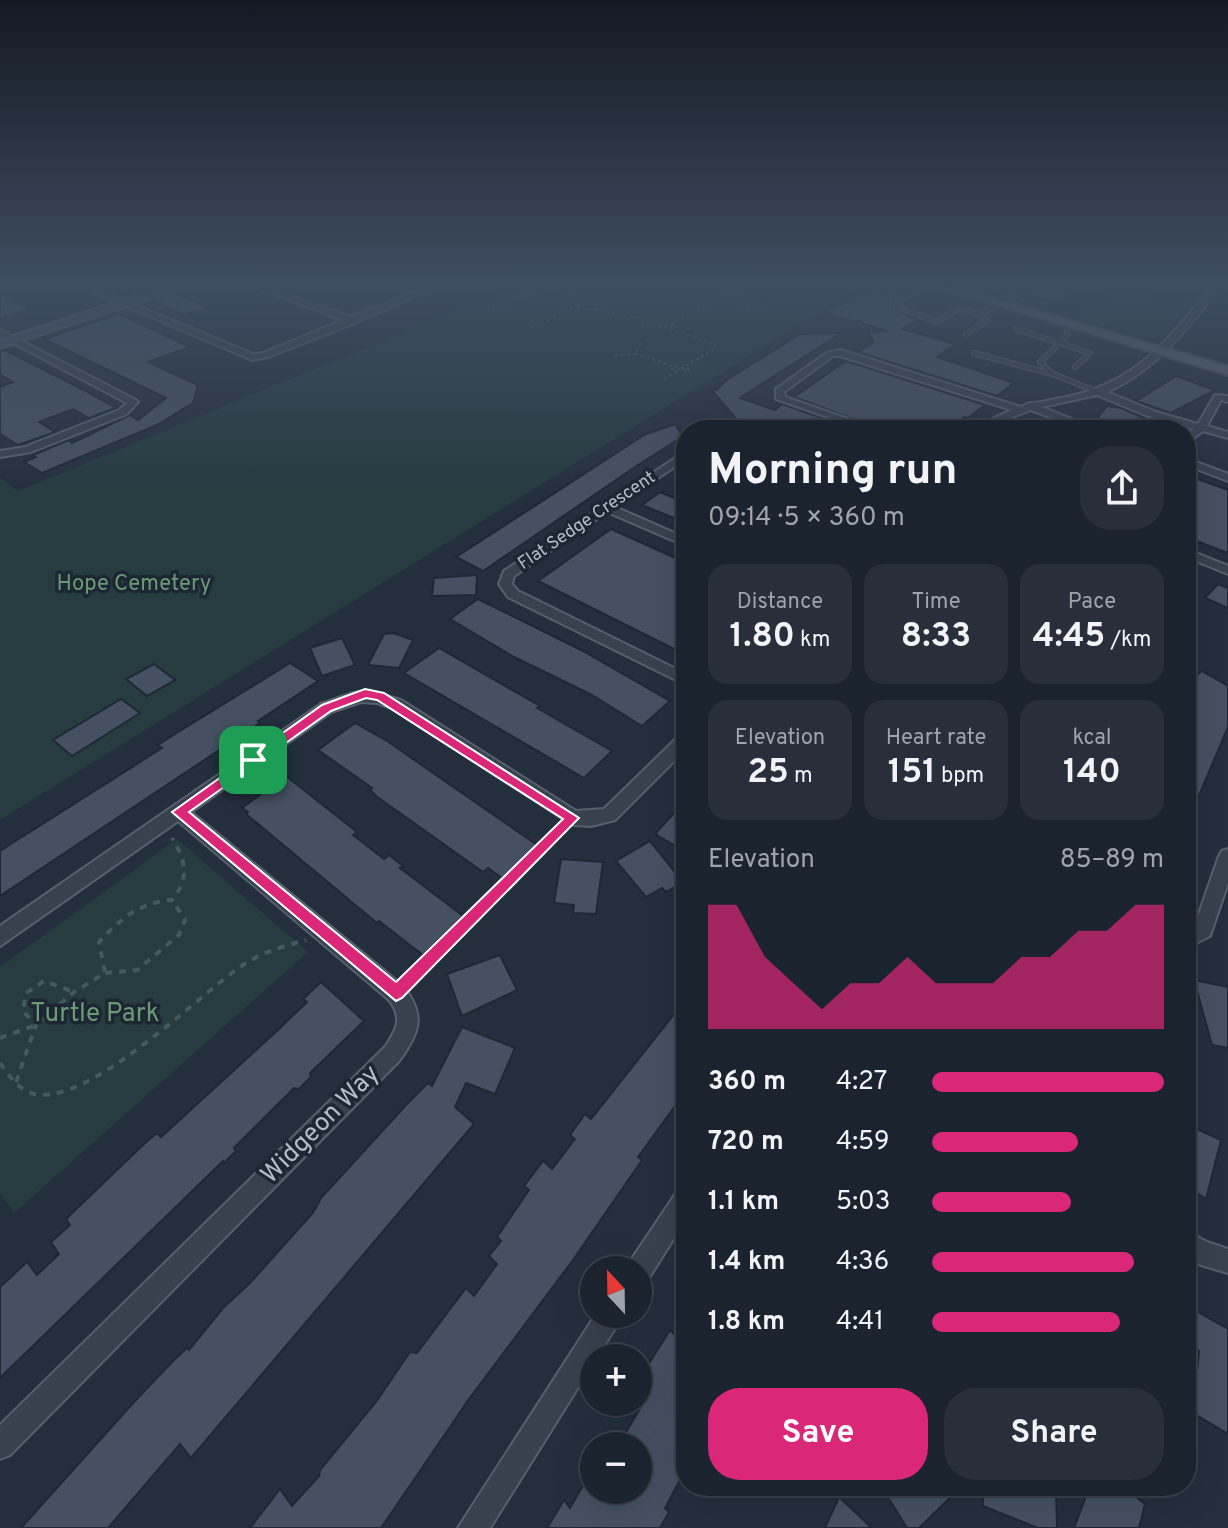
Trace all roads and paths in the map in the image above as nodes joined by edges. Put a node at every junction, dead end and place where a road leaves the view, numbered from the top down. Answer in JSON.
{"nodes":[{"id":1,"x":35,"y":354,"type":"edge"},
{"id":2,"x":245,"y":354,"type":"edge"},
{"id":3,"x":267,"y":354,"type":"edge"},
{"id":4,"x":705,"y":354,"type":"edge"},
{"id":5,"x":831,"y":354,"type":"edge"},
{"id":6,"x":845,"y":354,"type":"edge"},
{"id":7,"x":979,"y":354,"type":"edge"},
{"id":8,"x":1049,"y":354,"type":"edge"},
{"id":9,"x":1089,"y":354,"type":"edge"},
{"id":10,"x":1157,"y":354,"type":"edge"},
{"id":11,"x":1172,"y":354,"type":"edge"},
{"id":12,"x":615,"y":355,"type":"dead end"},
{"id":13,"x":640,"y":355,"type":"joint"},
{"id":14,"x":674,"y":367,"type":"junction"},
{"id":15,"x":683,"y":367,"type":"junction"},
{"id":16,"x":1075,"y":367,"type":"dead end"},
{"id":17,"x":677,"y":371,"type":"junction"},
{"id":18,"x":1228,"y":371,"type":"edge"},
{"id":19,"x":1053,"y":374,"type":"junction"},
{"id":20,"x":664,"y":379,"type":"dead end"},
{"id":21,"x":1098,"y":392,"type":"junction"},
{"id":22,"x":1228,"y":399,"type":"edge"},
{"id":23,"x":1024,"y":408,"type":"junction"},
{"id":24,"x":845,"y":420,"type":"edge"},
{"id":25,"x":1002,"y":420,"type":"edge"},
{"id":26,"x":1062,"y":420,"type":"edge"},
{"id":27,"x":1173,"y":420,"type":"edge"},
{"id":28,"x":1196,"y":427,"type":"edge"},
{"id":29,"x":1201,"y":428,"type":"junction"},
{"id":30,"x":1196,"y":432,"type":"edge"},
{"id":31,"x":1228,"y":435,"type":"edge"},
{"id":32,"x":0,"y":454,"type":"edge"},
{"id":33,"x":676,"y":461,"type":"edge"},
{"id":34,"x":1196,"y":465,"type":"edge"},
{"id":35,"x":1228,"y":478,"type":"edge"},
{"id":36,"x":607,"y":508,"type":"junction"},
{"id":37,"x":676,"y":538,"type":"edge"},
{"id":38,"x":1196,"y":557,"type":"edge"},
{"id":39,"x":1228,"y":570,"type":"edge"},
{"id":40,"x":676,"y":675,"type":"edge"},
{"id":41,"x":676,"y":749,"type":"edge"},
{"id":42,"x":179,"y":812,"type":"junction"},
{"id":43,"x":573,"y":818,"type":"junction"},
{"id":44,"x":172,"y":838,"type":"dead end"},
{"id":45,"x":1228,"y":856,"type":"edge"},
{"id":46,"x":172,"y":900,"type":"junction"},
{"id":47,"x":324,"y":934,"type":"junction"},
{"id":48,"x":1196,"y":934,"type":"edge"},
{"id":49,"x":0,"y":937,"type":"edge"},
{"id":50,"x":105,"y":973,"type":"junction"},
{"id":51,"x":74,"y":992,"type":"junction"},
{"id":52,"x":396,"y":993,"type":"junction"},
{"id":53,"x":36,"y":1025,"type":"junction"},
{"id":54,"x":0,"y":1038,"type":"edge"},
{"id":55,"x":0,"y":1063,"type":"edge"},
{"id":56,"x":15,"y":1083,"type":"junction"},
{"id":57,"x":676,"y":1213,"type":"edge"},
{"id":58,"x":1196,"y":1250,"type":"edge"},
{"id":59,"x":648,"y":1256,"type":"edge"},
{"id":60,"x":1228,"y":1261,"type":"edge"},
{"id":61,"x":602,"y":1328,"type":"edge"},
{"id":62,"x":0,"y":1445,"type":"edge"},
{"id":63,"x":473,"y":1528,"type":"edge"}],
"edges":[{"from":1,"to":32,"type":"street"},
{"from":2,"to":3,"type":"street"},
{"from":4,"to":15,"type":"path"},
{"from":5,"to":24,"type":"street"},
{"from":6,"to":23,"type":"street"},
{"from":7,"to":19,"type":"lane"},
{"from":8,"to":19,"type":"lane"},
{"from":9,"to":16,"type":"lane"},
{"from":10,"to":21,"type":"street"},
{"from":11,"to":18,"type":"main road"},
{"from":12,"to":13,"type":"path"},
{"from":13,"to":14,"type":"path"},
{"from":14,"to":15,"type":"path"},
{"from":14,"to":17,"type":"path"},
{"from":15,"to":17,"type":"path"},
{"from":17,"to":20,"type":"path"},
{"from":19,"to":21,"type":"lane"},
{"from":21,"to":23,"type":"street"},
{"from":21,"to":27,"type":"street"},
{"from":22,"to":29,"type":"street"},
{"from":23,"to":25,"type":"street"},
{"from":23,"to":26,"type":"street"},
{"from":28,"to":29,"type":"street"},
{"from":29,"to":30,"type":"street"},
{"from":29,"to":31,"type":"street"},
{"from":33,"to":36,"type":"street","name":"Flat Sedge Crescent"},
{"from":34,"to":35,"type":"street"},
{"from":36,"to":37,"type":"street"},
{"from":36,"to":40,"type":"street","name":"Flat Sedge Crescent"},
{"from":38,"to":39,"type":"street"},
{"from":41,"to":43,"type":"street"},
{"from":42,"to":43,"type":"street"},
{"from":42,"to":47,"type":"street"},
{"from":42,"to":49,"type":"street"},
{"from":43,"to":52,"type":"path"},
{"from":44,"to":46,"type":"path"},
{"from":45,"to":48,"type":"street"},
{"from":46,"to":50,"type":"path"},
{"from":46,"to":50,"type":"path"},
{"from":47,"to":52,"type":"street"},
{"from":47,"to":56,"type":"path"},
{"from":50,"to":51,"type":"path"},
{"from":51,"to":53,"type":"path"},
{"from":51,"to":53,"type":"path"},
{"from":52,"to":62,"type":"street","name":"Widgeon Way"},
{"from":53,"to":54,"type":"path"},
{"from":53,"to":56,"type":"path"},
{"from":55,"to":56,"type":"path"},
{"from":57,"to":59,"type":"street"},
{"from":58,"to":60,"type":"street"},
{"from":61,"to":63,"type":"street"}]}
